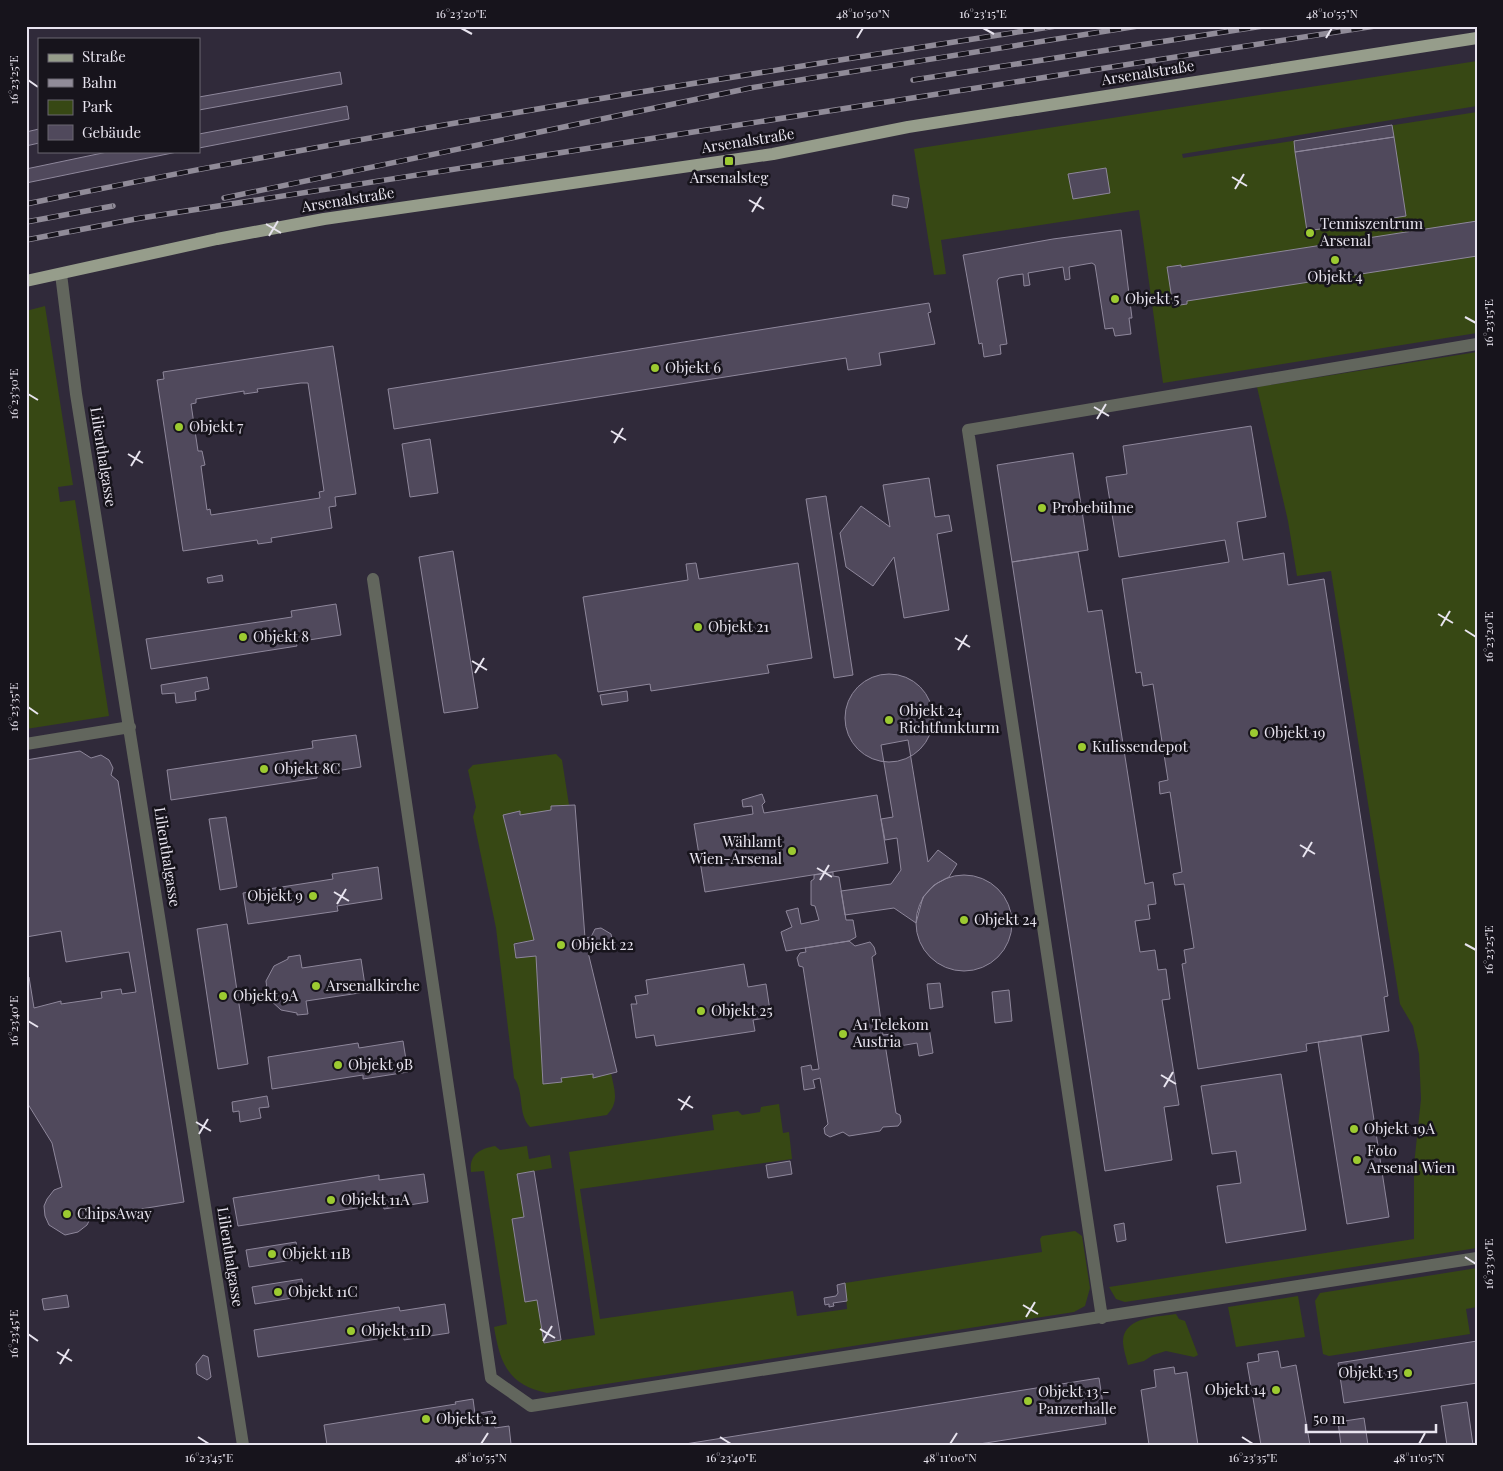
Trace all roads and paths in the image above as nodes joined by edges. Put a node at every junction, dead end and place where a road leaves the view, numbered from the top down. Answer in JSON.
{"nodes":[{"id":1,"x":1477,"y":38,"type":"edge"},
{"id":2,"x":61,"y":274,"type":"junction"},
{"id":3,"x":26,"y":281,"type":"edge"},
{"id":4,"x":1477,"y":344,"type":"edge"},
{"id":5,"x":373,"y":579,"type":"dead end"},
{"id":6,"x":130,"y":727,"type":"junction"},
{"id":7,"x":26,"y":744,"type":"edge"},
{"id":8,"x":1477,"y":1258,"type":"edge"},
{"id":9,"x":1102,"y":1318,"type":"junction"},
{"id":10,"x":244,"y":1445,"type":"edge"}],
"edges":[{"from":1,"to":2,"type":"main road","name":"Arsenalstraße"},
{"from":2,"to":3,"type":"main road","name":"Arsenalstraße"},
{"from":2,"to":6,"type":"street","name":"Lilienthalgasse"},
{"from":4,"to":9,"type":"street"},
{"from":5,"to":9,"type":"street"},
{"from":6,"to":7,"type":"street"},
{"from":6,"to":10,"type":"street","name":"Lilienthalgasse"},
{"from":8,"to":9,"type":"street"}]}
